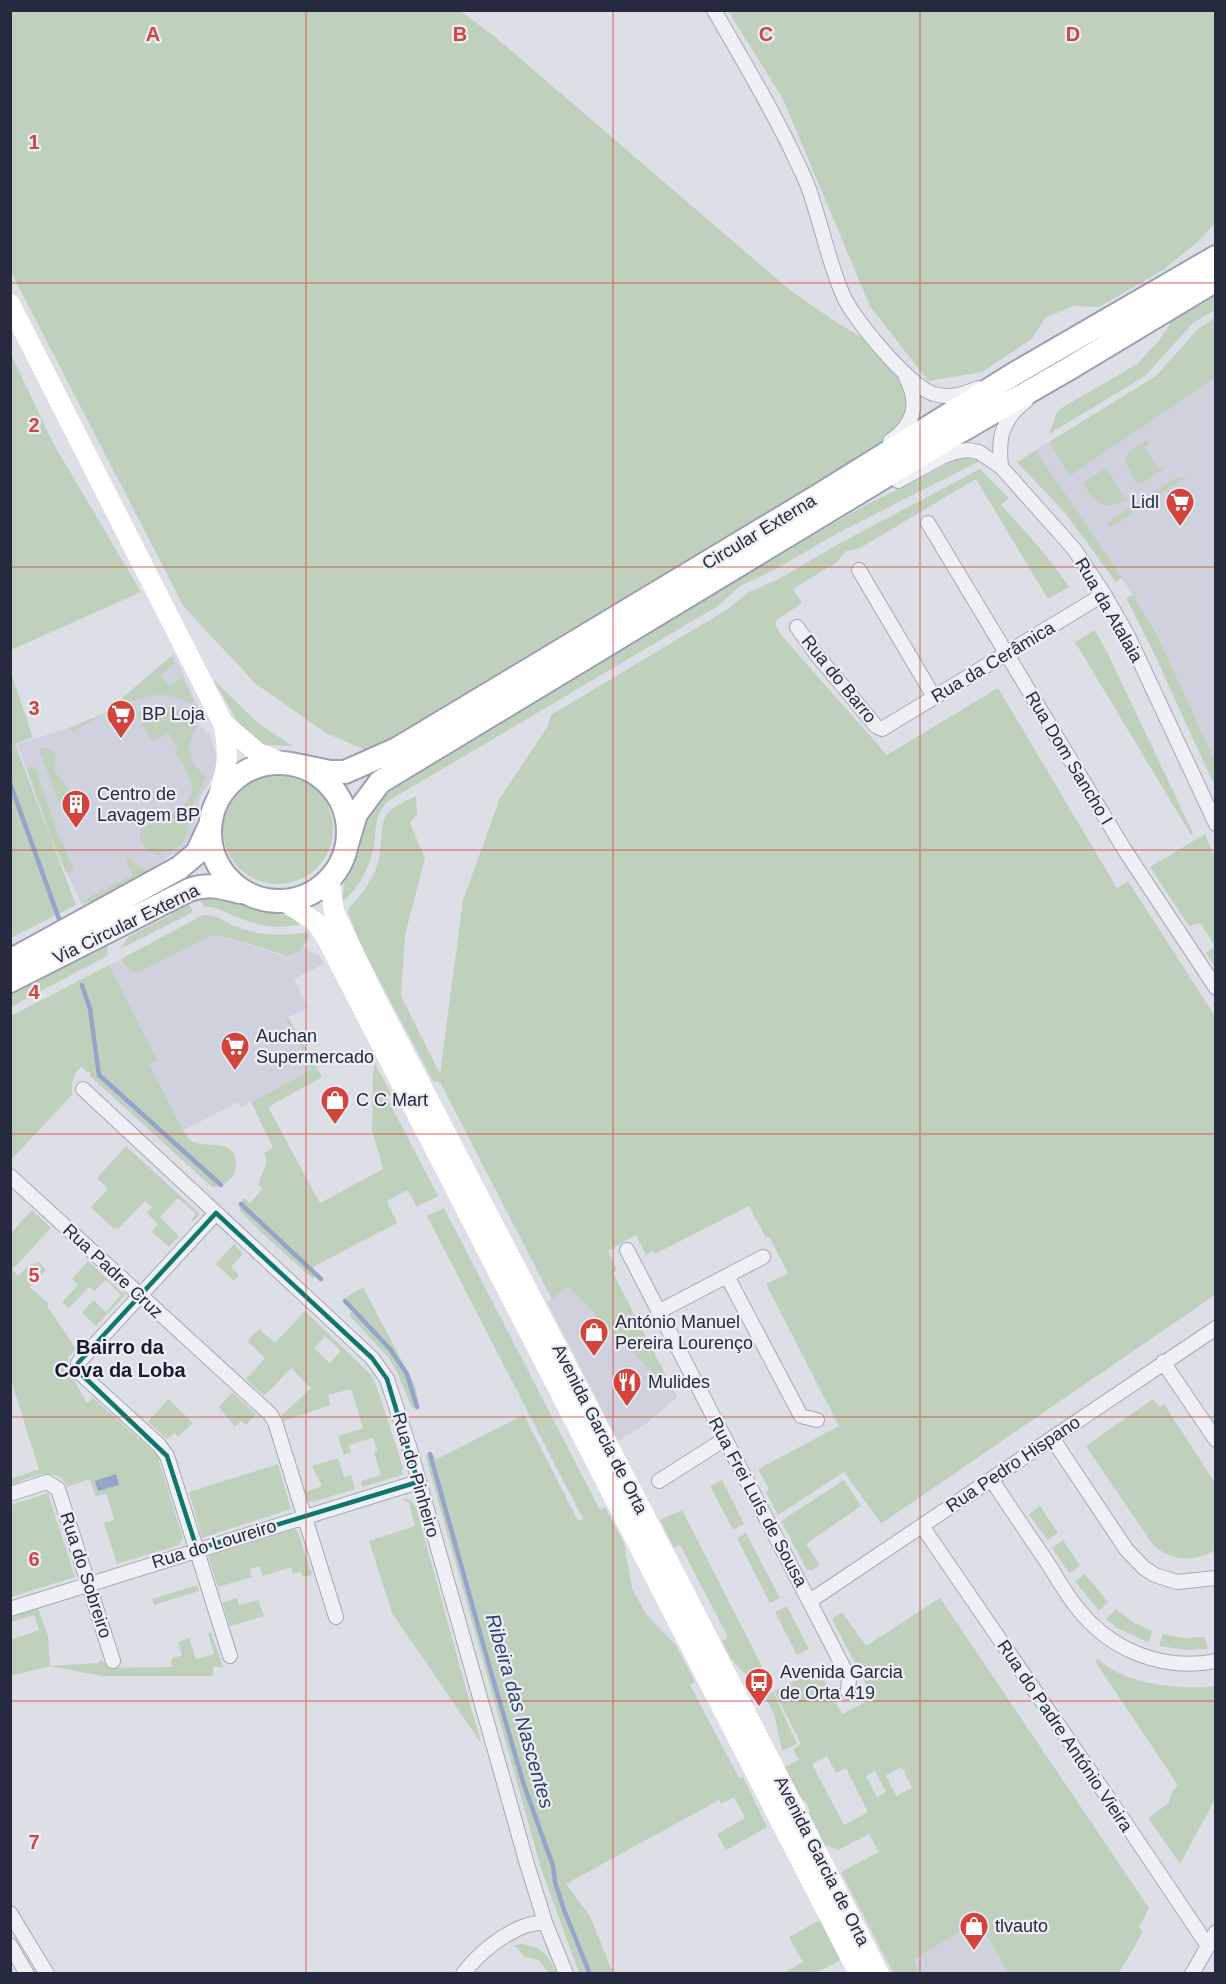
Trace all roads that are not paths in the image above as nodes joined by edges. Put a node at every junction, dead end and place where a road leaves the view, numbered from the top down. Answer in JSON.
{"nodes":[{"id":1,"x":714,"y":10,"type":"edge"},
{"id":2,"x":1215,"y":247,"type":"edge"},
{"id":3,"x":1215,"y":257,"type":"edge"},
{"id":4,"x":1189,"y":272,"type":"junction"},
{"id":5,"x":1215,"y":280,"type":"edge"},
{"id":6,"x":10,"y":304,"type":"edge"},
{"id":7,"x":1070,"y":368,"type":"junction"},
{"id":8,"x":902,"y":371,"type":"junction"},
{"id":9,"x":1014,"y":374,"type":"junction"},
{"id":10,"x":1000,"y":467,"type":"junction"},
{"id":11,"x":818,"y":507,"type":"junction"},
{"id":12,"x":928,"y":523,"type":"dead end"},
{"id":13,"x":859,"y":570,"type":"dead end"},
{"id":14,"x":1104,"y":594,"type":"junction"},
{"id":15,"x":797,"y":627,"type":"dead end"},
{"id":16,"x":1006,"y":655,"type":"junction"},
{"id":17,"x":934,"y":697,"type":"junction"},
{"id":18,"x":224,"y":723,"type":"junction"},
{"id":19,"x":882,"y":729,"type":"joint"},
{"id":20,"x":286,"y":763,"type":"junction"},
{"id":21,"x":218,"y":798,"type":"junction"},
{"id":22,"x":210,"y":824,"type":"junction"},
{"id":23,"x":1215,"y":824,"type":"edge"},
{"id":24,"x":347,"y":844,"type":"junction"},
{"id":25,"x":330,"y":881,"type":"junction"},
{"id":26,"x":245,"y":893,"type":"junction"},
{"id":27,"x":284,"y":902,"type":"junction"},
{"id":28,"x":10,"y":962,"type":"edge"},
{"id":29,"x":10,"y":981,"type":"edge"},
{"id":30,"x":1215,"y":988,"type":"edge"},
{"id":31,"x":83,"y":1089,"type":"dead end"},
{"id":32,"x":10,"y":1176,"type":"edge"},
{"id":33,"x":216,"y":1213,"type":"junction"},
{"id":34,"x":627,"y":1250,"type":"dead end"},
{"id":35,"x":763,"y":1257,"type":"dead end"},
{"id":36,"x":727,"y":1275,"type":"junction"},
{"id":37,"x":139,"y":1295,"type":"junction"},
{"id":38,"x":658,"y":1312,"type":"junction"},
{"id":39,"x":1215,"y":1328,"type":"edge"},
{"id":40,"x":1163,"y":1362,"type":"junction"},
{"id":41,"x":817,"y":1420,"type":"dead end"},
{"id":42,"x":1052,"y":1438,"type":"junction"},
{"id":43,"x":725,"y":1439,"type":"junction"},
{"id":44,"x":1215,"y":1440,"type":"edge"},
{"id":45,"x":991,"y":1479,"type":"junction"},
{"id":46,"x":659,"y":1481,"type":"dead end"},
{"id":47,"x":418,"y":1482,"type":"junction"},
{"id":48,"x":10,"y":1494,"type":"edge"},
{"id":49,"x":305,"y":1516,"type":"junction"},
{"id":50,"x":922,"y":1526,"type":"junction"},
{"id":51,"x":197,"y":1550,"type":"junction"},
{"id":52,"x":1215,"y":1578,"type":"edge"},
{"id":53,"x":88,"y":1583,"type":"junction"},
{"id":54,"x":810,"y":1601,"type":"junction"},
{"id":55,"x":10,"y":1609,"type":"edge"},
{"id":56,"x":336,"y":1617,"type":"dead end"},
{"id":57,"x":230,"y":1656,"type":"dead end"},
{"id":58,"x":113,"y":1661,"type":"dead end"},
{"id":59,"x":1215,"y":1661,"type":"edge"},
{"id":60,"x":848,"y":1692,"type":"dead end"},
{"id":61,"x":10,"y":1913,"type":"edge"},
{"id":62,"x":545,"y":1922,"type":"junction"},
{"id":63,"x":1215,"y":1932,"type":"edge"},
{"id":64,"x":10,"y":1945,"type":"edge"},
{"id":65,"x":1208,"y":1946,"type":"junction"},
{"id":66,"x":27,"y":1974,"type":"edge"},
{"id":67,"x":47,"y":1974,"type":"edge"},
{"id":68,"x":463,"y":1974,"type":"edge"},
{"id":69,"x":566,"y":1974,"type":"edge"},
{"id":70,"x":859,"y":1974,"type":"edge"},
{"id":71,"x":879,"y":1974,"type":"edge"},
{"id":72,"x":1192,"y":1974,"type":"edge"}],
"edges":[{"from":1,"to":8,"type":"street"},
{"from":2,"to":4,"type":"main road"},
{"from":3,"to":4,"type":"main road","name":"Circular Externa"},
{"from":4,"to":9,"type":"main road","name":"Circular Externa"},
{"from":5,"to":7,"type":"main road","name":"Circular Externa"},
{"from":6,"to":18,"type":"main road"},
{"from":7,"to":10,"type":"street"},
{"from":7,"to":11,"type":"main road","name":"Circular Externa"},
{"from":8,"to":9,"type":"street"},
{"from":8,"to":11,"type":"street"},
{"from":9,"to":11,"type":"main road","name":"Circular Externa"},
{"from":10,"to":11,"type":"street","name":"Circular Externa"},
{"from":10,"to":14,"type":"street","name":"Rua da Atalaia"},
{"from":11,"to":20,"type":"main road","name":"Circular Externa"},
{"from":11,"to":24,"type":"main road","name":"Circular Externa"},
{"from":12,"to":16,"type":"street","name":"Rua Dom Sancho I"},
{"from":13,"to":17,"type":"street"},
{"from":14,"to":16,"type":"street","name":"Rua da Cerâmica"},
{"from":14,"to":23,"type":"street","name":"Rua da Atalaia"},
{"from":15,"to":19,"type":"street","name":"Rua do Barro"},
{"from":16,"to":17,"type":"street","name":"Rua da Cerâmica"},
{"from":16,"to":30,"type":"street","name":"Rua Dom Sancho I"},
{"from":17,"to":19,"type":"street","name":"Rua da Cerâmica"},
{"from":18,"to":20,"type":"main road"},
{"from":18,"to":21,"type":"main road"},
{"from":20,"to":21,"type":"main road"},
{"from":20,"to":24,"type":"main road"},
{"from":21,"to":22,"type":"main road"},
{"from":22,"to":26,"type":"main road"},
{"from":22,"to":28,"type":"main road","name":"Via Circular Externa"},
{"from":24,"to":25,"type":"main road"},
{"from":25,"to":27,"type":"main road"},
{"from":25,"to":71,"type":"main road","name":"Avenida Garcia de Orta"},
{"from":26,"to":27,"type":"main road"},
{"from":26,"to":29,"type":"main road","name":"Via Circular Externa"},
{"from":27,"to":70,"type":"main road","name":"Avenida Garcia de Orta"},
{"from":31,"to":33,"type":"street","name":"Rua do Pinheiro"},
{"from":32,"to":37,"type":"street","name":"Rua Padre Cruz"},
{"from":33,"to":37,"type":"street"},
{"from":33,"to":47,"type":"street","name":"Rua do Pinheiro"},
{"from":34,"to":38,"type":"street","name":"Rua Frei Luís de Sousa"},
{"from":35,"to":36,"type":"street"},
{"from":36,"to":38,"type":"street"},
{"from":36,"to":41,"type":"street"},
{"from":37,"to":49,"type":"street","name":"Rua Padre Cruz"},
{"from":37,"to":51,"type":"street"},
{"from":38,"to":43,"type":"street","name":"Rua Frei Luís de Sousa"},
{"from":39,"to":40,"type":"street","name":"Rua Pedro Hispano"},
{"from":40,"to":42,"type":"street","name":"Rua Pedro Hispano"},
{"from":40,"to":44,"type":"street"},
{"from":42,"to":45,"type":"street","name":"Rua Pedro Hispano"},
{"from":42,"to":52,"type":"street"},
{"from":43,"to":46,"type":"street"},
{"from":43,"to":54,"type":"street","name":"Rua Frei Luís de Sousa"},
{"from":45,"to":50,"type":"street","name":"Rua Pedro Hispano"},
{"from":45,"to":59,"type":"street"},
{"from":47,"to":49,"type":"street","name":"Rua do Loureiro"},
{"from":47,"to":62,"type":"street","name":"Rua do Pinheiro"},
{"from":48,"to":53,"type":"street","name":"Rua do Sobreiro"},
{"from":49,"to":51,"type":"street","name":"Rua do Loureiro"},
{"from":49,"to":56,"type":"street","name":"Rua Padre Cruz"},
{"from":50,"to":54,"type":"street","name":"Rua Pedro Hispano"},
{"from":50,"to":65,"type":"street","name":"Rua do Padre António Vieira"},
{"from":51,"to":53,"type":"street","name":"Rua do Loureiro"},
{"from":51,"to":57,"type":"street"},
{"from":53,"to":55,"type":"street","name":"Rua do Loureiro"},
{"from":53,"to":58,"type":"street","name":"Rua do Sobreiro"},
{"from":54,"to":60,"type":"street","name":"Rua Frei Luís de Sousa"},
{"from":61,"to":67,"type":"street"},
{"from":62,"to":68,"type":"street"},
{"from":62,"to":69,"type":"street","name":"Rua do Pinheiro"},
{"from":63,"to":65,"type":"street"},
{"from":64,"to":66,"type":"street"},
{"from":65,"to":72,"type":"street"}]}
